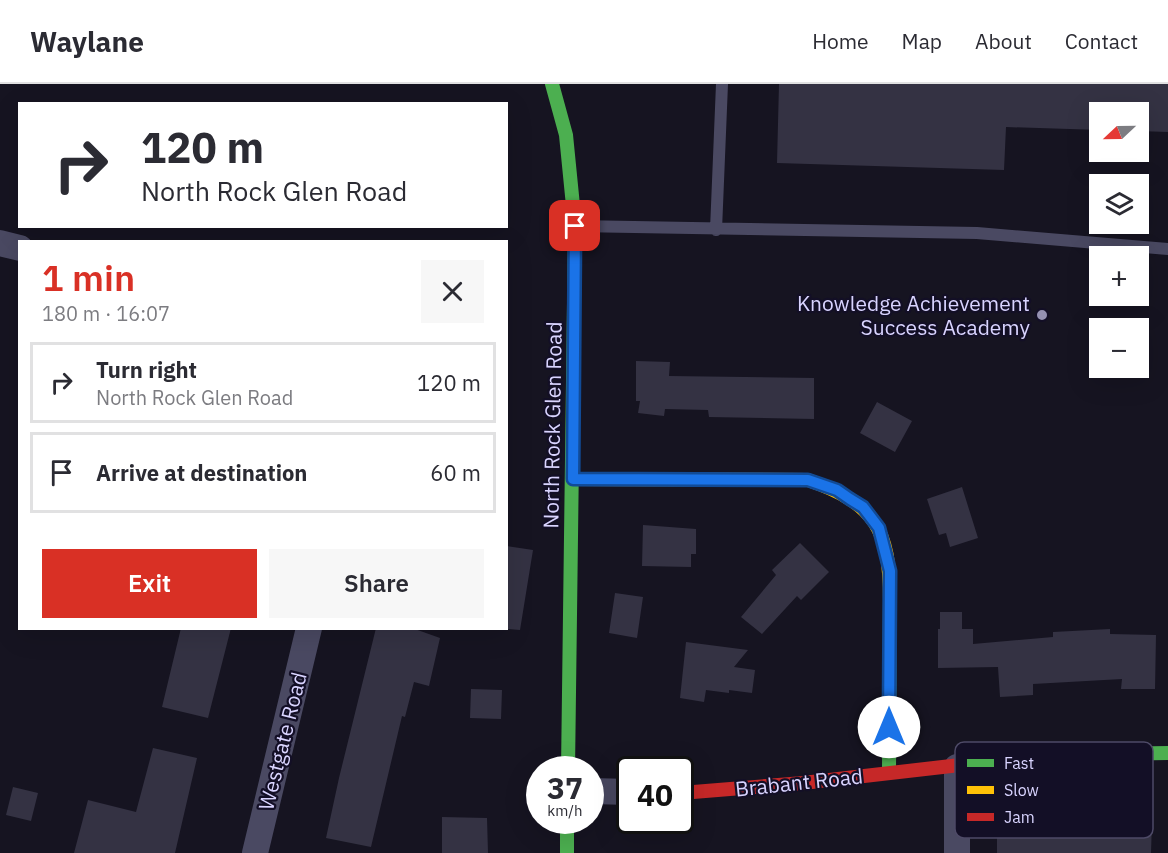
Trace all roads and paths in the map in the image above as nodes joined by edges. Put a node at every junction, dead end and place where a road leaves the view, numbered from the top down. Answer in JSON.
{"nodes":[{"id":1,"x":552,"y":84,"type":"edge"},
{"id":2,"x":722,"y":84,"type":"edge"},
{"id":3,"x":575,"y":226,"type":"junction"},
{"id":4,"x":716,"y":230,"type":"junction"},
{"id":5,"x":0,"y":243,"type":"edge"},
{"id":6,"x":18,"y":248,"type":"edge"},
{"id":7,"x":1168,"y":249,"type":"edge"},
{"id":8,"x":573,"y":479,"type":"junction"},
{"id":9,"x":309,"y":630,"type":"edge"},
{"id":10,"x":1153,"y":753,"type":"edge"},
{"id":11,"x":1168,"y":753,"type":"edge"},
{"id":12,"x":568,"y":756,"type":"edge"},
{"id":13,"x":955,"y":766,"type":"edge"},
{"id":14,"x":889,"y":772,"type":"junction"},
{"id":15,"x":694,"y":792,"type":"edge"},
{"id":16,"x":567,"y":834,"type":"edge"},
{"id":17,"x":255,"y":853,"type":"edge"},
{"id":18,"x":567,"y":853,"type":"edge"}],
"edges":[{"from":1,"to":3,"type":"street","name":"North Rock Glen Road"},
{"from":2,"to":4,"type":"lane"},
{"from":3,"to":4,"type":"lane"},
{"from":3,"to":8,"type":"street","name":"North Rock Glen Road"},
{"from":4,"to":7,"type":"lane"},
{"from":5,"to":6,"type":"street"},
{"from":8,"to":12,"type":"street","name":"North Rock Glen Road"},
{"from":8,"to":14,"type":"street"},
{"from":9,"to":17,"type":"street","name":"Westgate Road"},
{"from":10,"to":11,"type":"street","name":"Brabant Road"},
{"from":13,"to":14,"type":"street","name":"Brabant Road"},
{"from":14,"to":15,"type":"street","name":"Brabant Road"},
{"from":16,"to":18,"type":"street"}]}
